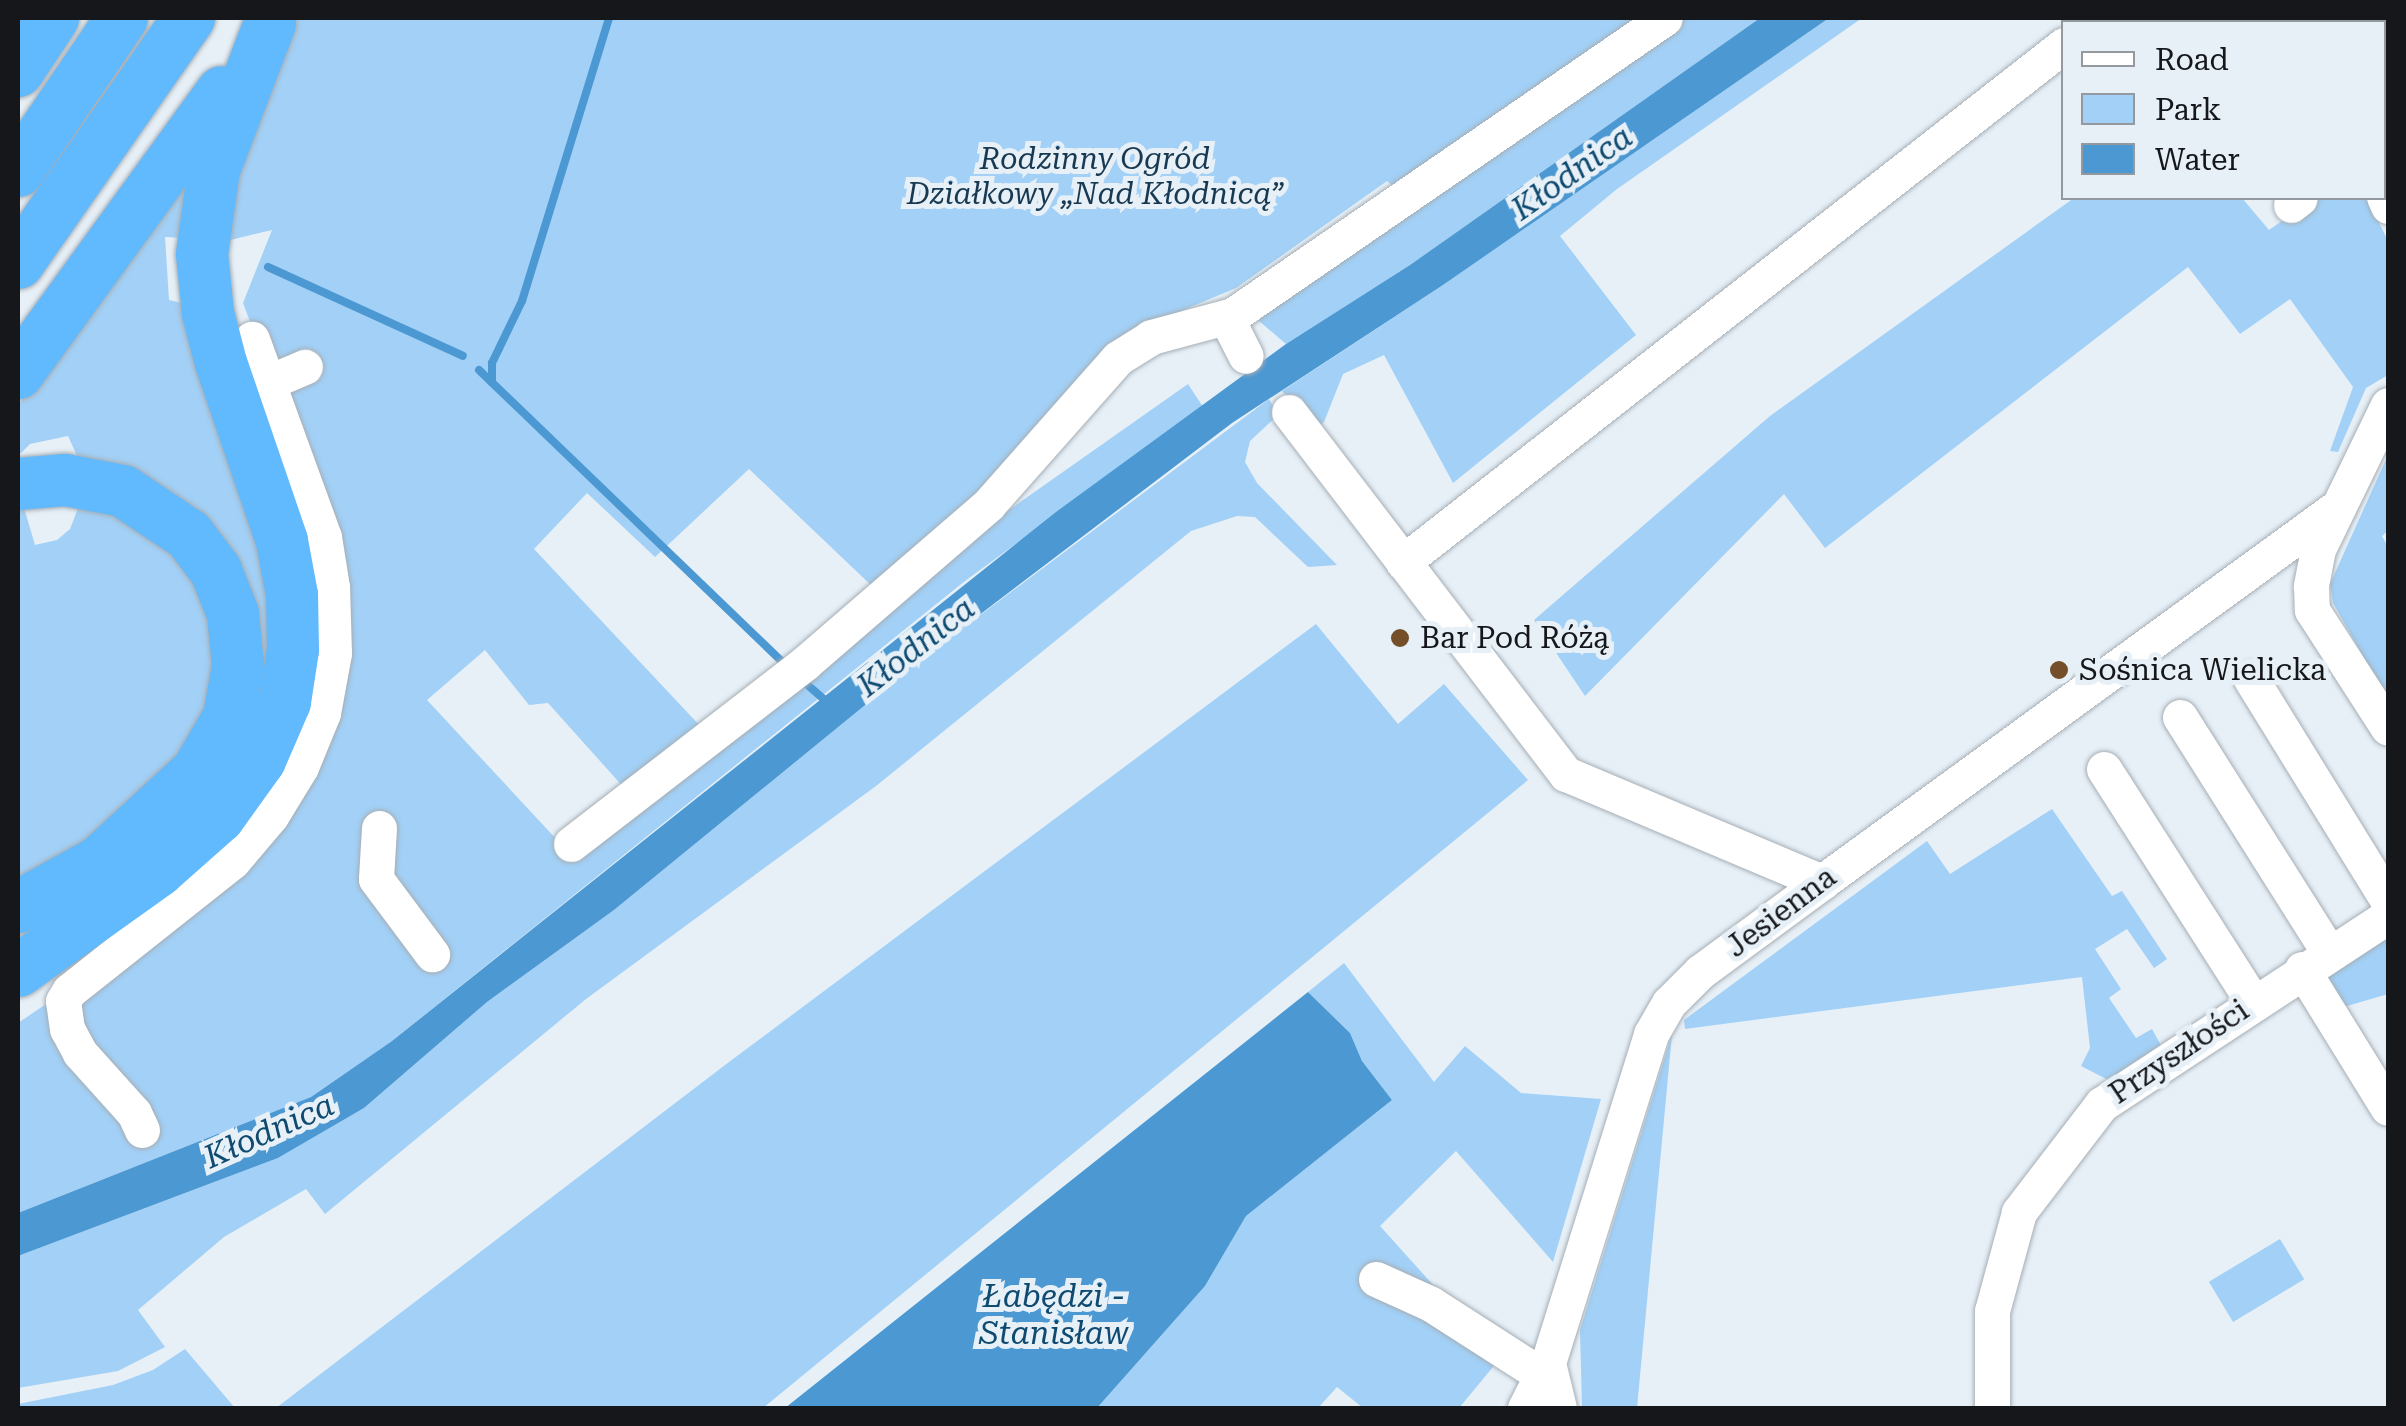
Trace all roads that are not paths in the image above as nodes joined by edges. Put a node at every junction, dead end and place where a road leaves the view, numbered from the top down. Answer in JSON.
{"nodes":[{"id":1,"x":42,"y":18,"type":"edge"},
{"id":2,"x":53,"y":18,"type":"edge"},
{"id":3,"x":122,"y":18,"type":"edge"},
{"id":4,"x":188,"y":18,"type":"edge"},
{"id":5,"x":1665,"y":18,"type":"edge"},
{"id":6,"x":271,"y":20,"type":"edge"},
{"id":7,"x":2061,"y":46,"type":"edge"},
{"id":8,"x":20,"y":68,"type":"edge"},
{"id":9,"x":18,"y":171,"type":"edge"},
{"id":10,"x":18,"y":263,"type":"edge"},
{"id":11,"x":1233,"y":315,"type":"junction"},
{"id":12,"x":252,"y":339,"type":"dead end"},
{"id":13,"x":1246,"y":356,"type":"dead end"},
{"id":14,"x":305,"y":368,"type":"dead end"},
{"id":15,"x":18,"y":374,"type":"edge"},
{"id":16,"x":269,"y":382,"type":"junction"},
{"id":17,"x":1289,"y":412,"type":"dead end"},
{"id":18,"x":2387,"y":412,"type":"edge"},
{"id":19,"x":18,"y":484,"type":"edge"},
{"id":20,"x":2336,"y":508,"type":"junction"},
{"id":21,"x":1403,"y":562,"type":"junction"},
{"id":22,"x":2248,"y":574,"type":"junction"},
{"id":23,"x":2311,"y":586,"type":"junction"},
{"id":24,"x":2251,"y":679,"type":"dead end"},
{"id":25,"x":2180,"y":718,"type":"dead end"},
{"id":26,"x":2388,"y":728,"type":"edge"},
{"id":27,"x":2104,"y":770,"type":"dead end"},
{"id":28,"x":571,"y":844,"type":"dead end"},
{"id":29,"x":388,"y":846,"type":"dead end"},
{"id":30,"x":1822,"y":882,"type":"junction"},
{"id":31,"x":2388,"y":901,"type":"edge"},
{"id":32,"x":18,"y":907,"type":"edge"},
{"id":33,"x":2388,"y":916,"type":"edge"},
{"id":34,"x":432,"y":954,"type":"dead end"},
{"id":35,"x":2316,"y":961,"type":"junction"},
{"id":36,"x":18,"y":971,"type":"edge"},
{"id":37,"x":2253,"y":1002,"type":"junction"},
{"id":38,"x":2388,"y":1108,"type":"edge"},
{"id":39,"x":142,"y":1130,"type":"dead end"},
{"id":40,"x":1376,"y":1279,"type":"dead end"},
{"id":41,"x":1546,"y":1369,"type":"junction"},
{"id":42,"x":1524,"y":1408,"type":"edge"},
{"id":43,"x":1559,"y":1408,"type":"edge"},
{"id":44,"x":1992,"y":1408,"type":"edge"}],
"edges":[{"from":1,"to":8,"type":"highway"},
{"from":2,"to":8,"type":"highway"},
{"from":3,"to":9,"type":"highway"},
{"from":4,"to":10,"type":"highway"},
{"from":5,"to":11,"type":"street"},
{"from":6,"to":15,"type":"highway"},
{"from":6,"to":36,"type":"highway"},
{"from":7,"to":21,"type":"street"},
{"from":11,"to":13,"type":"street"},
{"from":11,"to":28,"type":"street"},
{"from":12,"to":16,"type":"street"},
{"from":14,"to":16,"type":"street"},
{"from":16,"to":39,"type":"street"},
{"from":17,"to":21,"type":"street"},
{"from":18,"to":20,"type":"street"},
{"from":19,"to":32,"type":"highway"},
{"from":20,"to":22,"type":"street","name":"Jesienna"},
{"from":20,"to":23,"type":"street"},
{"from":21,"to":30,"type":"street"},
{"from":22,"to":23,"type":"street"},
{"from":22,"to":30,"type":"street","name":"Jesienna"},
{"from":23,"to":26,"type":"street"},
{"from":24,"to":31,"type":"street"},
{"from":25,"to":35,"type":"street"},
{"from":27,"to":37,"type":"street"},
{"from":29,"to":34,"type":"street"},
{"from":30,"to":41,"type":"street","name":"Jesienna"},
{"from":33,"to":35,"type":"street","name":"Przyszłości"},
{"from":35,"to":37,"type":"street","name":"Przyszłości"},
{"from":35,"to":38,"type":"street"},
{"from":37,"to":44,"type":"street","name":"Przyszłości"},
{"from":40,"to":41,"type":"street"},
{"from":41,"to":42,"type":"street","name":"Jesienna"},
{"from":41,"to":43,"type":"street"}]}
